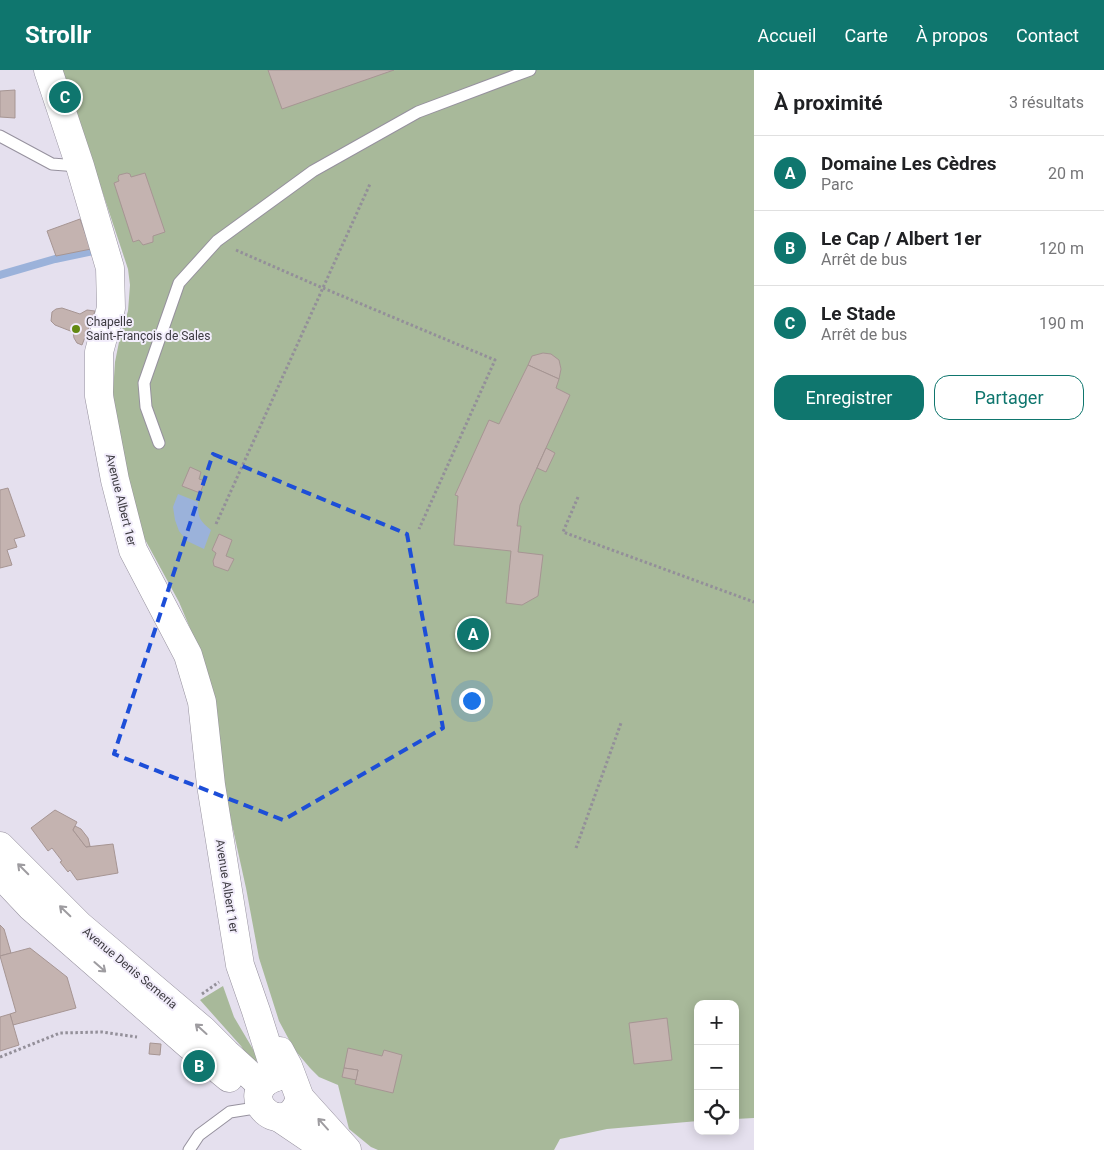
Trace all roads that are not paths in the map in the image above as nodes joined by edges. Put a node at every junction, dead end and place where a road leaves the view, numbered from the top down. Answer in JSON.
{"nodes":[{"id":1,"x":48,"y":70,"type":"edge"},
{"id":2,"x":530,"y":70,"type":"edge"},
{"id":3,"x":0,"y":136,"type":"edge"},
{"id":4,"x":80,"y":166,"type":"junction"},
{"id":5,"x":159,"y":443,"type":"dead end"},
{"id":6,"x":0,"y":846,"type":"edge"},
{"id":7,"x":0,"y":874,"type":"edge"},
{"id":8,"x":38,"y":899,"type":"junction"},
{"id":9,"x":276,"y":1096,"type":"junction"},
{"id":10,"x":189,"y":1150,"type":"edge"},
{"id":11,"x":326,"y":1150,"type":"edge"},
{"id":12,"x":347,"y":1150,"type":"edge"}],
"edges":[{"from":1,"to":4,"type":"street","name":"Avenue Albert 1er"},
{"from":2,"to":5,"type":"lane"},
{"from":3,"to":4,"type":"lane"},
{"from":4,"to":9,"type":"street","name":"Avenue Albert 1er"},
{"from":8,"to":6,"type":"street","name":"Avenue Denis Semeria","one_way":true},
{"from":7,"to":8,"type":"street","name":"Avenue Denis Semeria"},
{"from":8,"to":9,"type":"street","name":"Avenue Denis Semeria"},
{"from":9,"to":10,"type":"lane"},
{"from":9,"to":11,"type":"street","name":"Avenue Denis Semeria"},
{"from":12,"to":9,"type":"street","name":"Avenue Denis Semeria","one_way":true}]}
